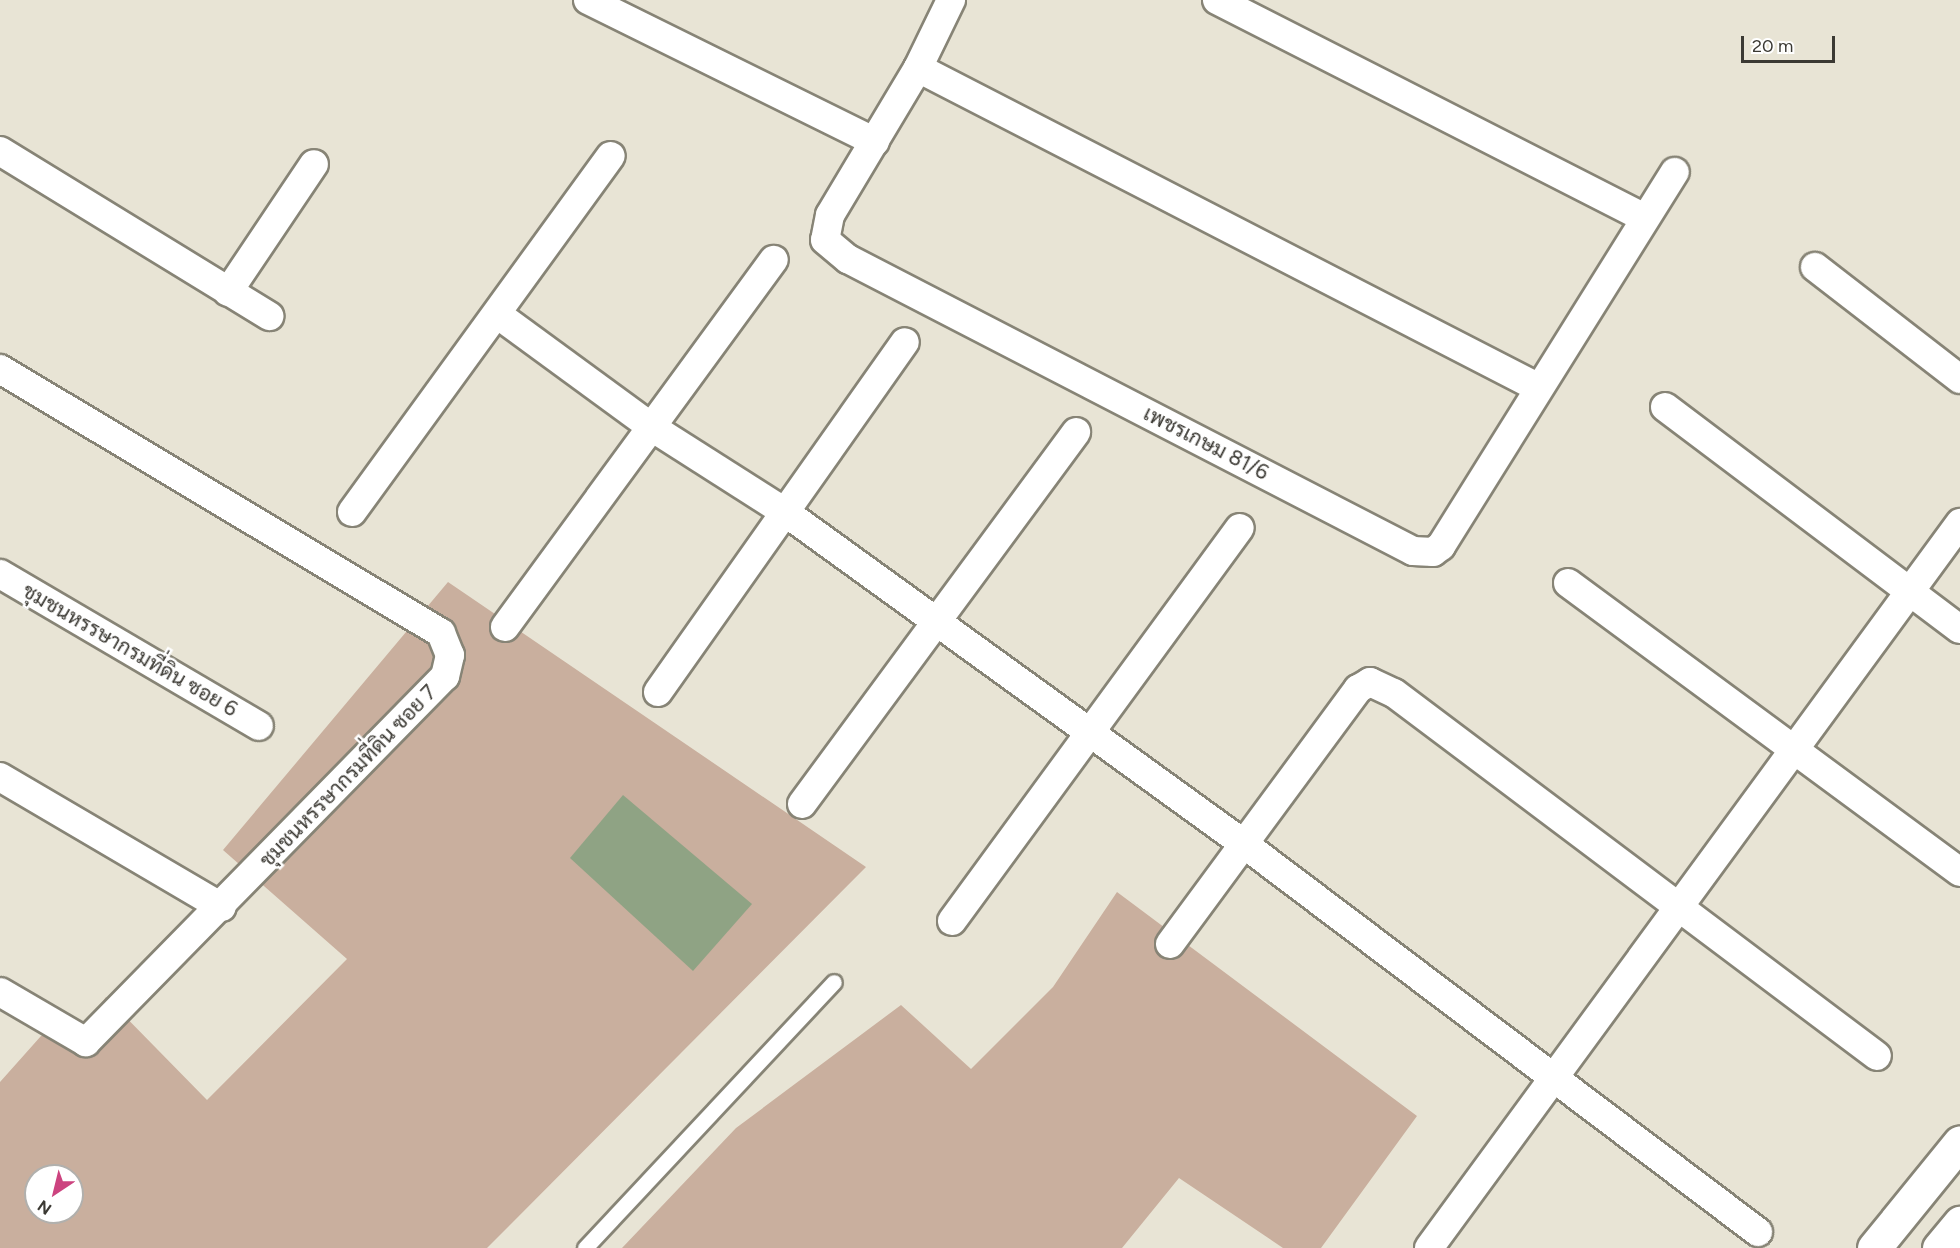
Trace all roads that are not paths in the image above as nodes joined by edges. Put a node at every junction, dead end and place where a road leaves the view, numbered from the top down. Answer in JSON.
{"nodes":[{"id":1,"x":588,"y":0,"type":"edge"},
{"id":2,"x":951,"y":0,"type":"edge"},
{"id":3,"x":1217,"y":0,"type":"edge"},
{"id":4,"x":918,"y":68,"type":"junction"},
{"id":5,"x":875,"y":142,"type":"junction"},
{"id":6,"x":0,"y":152,"type":"edge"},
{"id":7,"x":611,"y":156,"type":"dead end"},
{"id":8,"x":314,"y":164,"type":"dead end"},
{"id":9,"x":1676,"y":172,"type":"dead end"},
{"id":10,"x":1646,"y":218,"type":"junction"},
{"id":11,"x":774,"y":260,"type":"dead end"},
{"id":12,"x":1815,"y":267,"type":"dead end"},
{"id":13,"x":228,"y":292,"type":"junction"},
{"id":14,"x":497,"y":314,"type":"junction"},
{"id":15,"x":269,"y":316,"type":"dead end"},
{"id":16,"x":905,"y":342,"type":"dead end"},
{"id":17,"x":0,"y":369,"type":"edge"},
{"id":18,"x":1960,"y":379,"type":"edge"},
{"id":19,"x":1537,"y":387,"type":"junction"},
{"id":20,"x":1665,"y":408,"type":"dead end"},
{"id":21,"x":653,"y":428,"type":"junction"},
{"id":22,"x":1076,"y":432,"type":"dead end"},
{"id":23,"x":352,"y":512,"type":"dead end"},
{"id":24,"x":785,"y":512,"type":"junction"},
{"id":25,"x":1960,"y":523,"type":"edge"},
{"id":26,"x":1240,"y":528,"type":"dead end"},
{"id":27,"x":0,"y":574,"type":"edge"},
{"id":28,"x":1568,"y":583,"type":"dead end"},
{"id":29,"x":1909,"y":590,"type":"junction"},
{"id":30,"x":937,"y":621,"type":"junction"},
{"id":31,"x":505,"y":627,"type":"dead end"},
{"id":32,"x":1960,"y":629,"type":"edge"},
{"id":33,"x":658,"y":692,"type":"dead end"},
{"id":34,"x":259,"y":726,"type":"dead end"},
{"id":35,"x":1091,"y":735,"type":"junction"},
{"id":36,"x":1795,"y":747,"type":"junction"},
{"id":37,"x":0,"y":777,"type":"edge"},
{"id":38,"x":802,"y":804,"type":"dead end"},
{"id":39,"x":1244,"y":844,"type":"junction"},
{"id":40,"x":1960,"y":872,"type":"edge"},
{"id":41,"x":222,"y":907,"type":"junction"},
{"id":42,"x":1678,"y":907,"type":"junction"},
{"id":43,"x":952,"y":921,"type":"dead end"},
{"id":44,"x":1170,"y":944,"type":"dead end"},
{"id":45,"x":834,"y":982,"type":"dead end"},
{"id":46,"x":0,"y":992,"type":"edge"},
{"id":47,"x":1877,"y":1056,"type":"dead end"},
{"id":48,"x":1552,"y":1077,"type":"junction"},
{"id":49,"x":1960,"y":1142,"type":"edge"},
{"id":50,"x":1960,"y":1223,"type":"edge"},
{"id":51,"x":1758,"y":1232,"type":"dead end"},
{"id":52,"x":585,"y":1248,"type":"edge"},
{"id":53,"x":1429,"y":1248,"type":"edge"},
{"id":54,"x":1874,"y":1248,"type":"edge"},
{"id":55,"x":1939,"y":1248,"type":"edge"}],
"edges":[{"from":1,"to":5,"type":"street"},
{"from":2,"to":4,"type":"street","name":"เพชรเกษม 81/6"},
{"from":3,"to":10,"type":"street"},
{"from":4,"to":5,"type":"street","name":"เพชรเกษม 81/6"},
{"from":4,"to":19,"type":"street"},
{"from":5,"to":19,"type":"street","name":"เพชรเกษม 81/6"},
{"from":6,"to":13,"type":"street"},
{"from":7,"to":14,"type":"street"},
{"from":8,"to":13,"type":"street"},
{"from":9,"to":10,"type":"street","name":"เพชรเกษม 81/6"},
{"from":10,"to":19,"type":"street","name":"เพชรเกษม 81/6"},
{"from":11,"to":21,"type":"street"},
{"from":12,"to":18,"type":"street"},
{"from":13,"to":15,"type":"street"},
{"from":14,"to":21,"type":"street"},
{"from":14,"to":23,"type":"street"},
{"from":16,"to":24,"type":"street"},
{"from":17,"to":41,"type":"street","name":"ชุมชนหรรษากรมที่ดิน ซอย 7"},
{"from":20,"to":29,"type":"street"},
{"from":21,"to":24,"type":"street"},
{"from":21,"to":31,"type":"street"},
{"from":22,"to":30,"type":"street"},
{"from":24,"to":30,"type":"street"},
{"from":24,"to":33,"type":"street"},
{"from":25,"to":29,"type":"street"},
{"from":26,"to":35,"type":"street"},
{"from":27,"to":34,"type":"street","name":"ชุมชนหรรษากรมที่ดิน ซอย 6"},
{"from":28,"to":36,"type":"street"},
{"from":29,"to":32,"type":"street"},
{"from":29,"to":36,"type":"street"},
{"from":30,"to":35,"type":"street"},
{"from":30,"to":38,"type":"street"},
{"from":35,"to":39,"type":"street"},
{"from":35,"to":43,"type":"street"},
{"from":36,"to":40,"type":"street"},
{"from":36,"to":42,"type":"street"},
{"from":37,"to":41,"type":"street"},
{"from":39,"to":42,"type":"street"},
{"from":39,"to":44,"type":"street"},
{"from":39,"to":48,"type":"street"},
{"from":41,"to":46,"type":"street","name":"ชุมชนหรรษากรมที่ดิน ซอย 7"},
{"from":42,"to":47,"type":"street"},
{"from":42,"to":48,"type":"street"},
{"from":45,"to":52,"type":"lane"},
{"from":48,"to":51,"type":"street"},
{"from":48,"to":53,"type":"street"},
{"from":49,"to":54,"type":"main road"},
{"from":50,"to":55,"type":"main road"}]}
